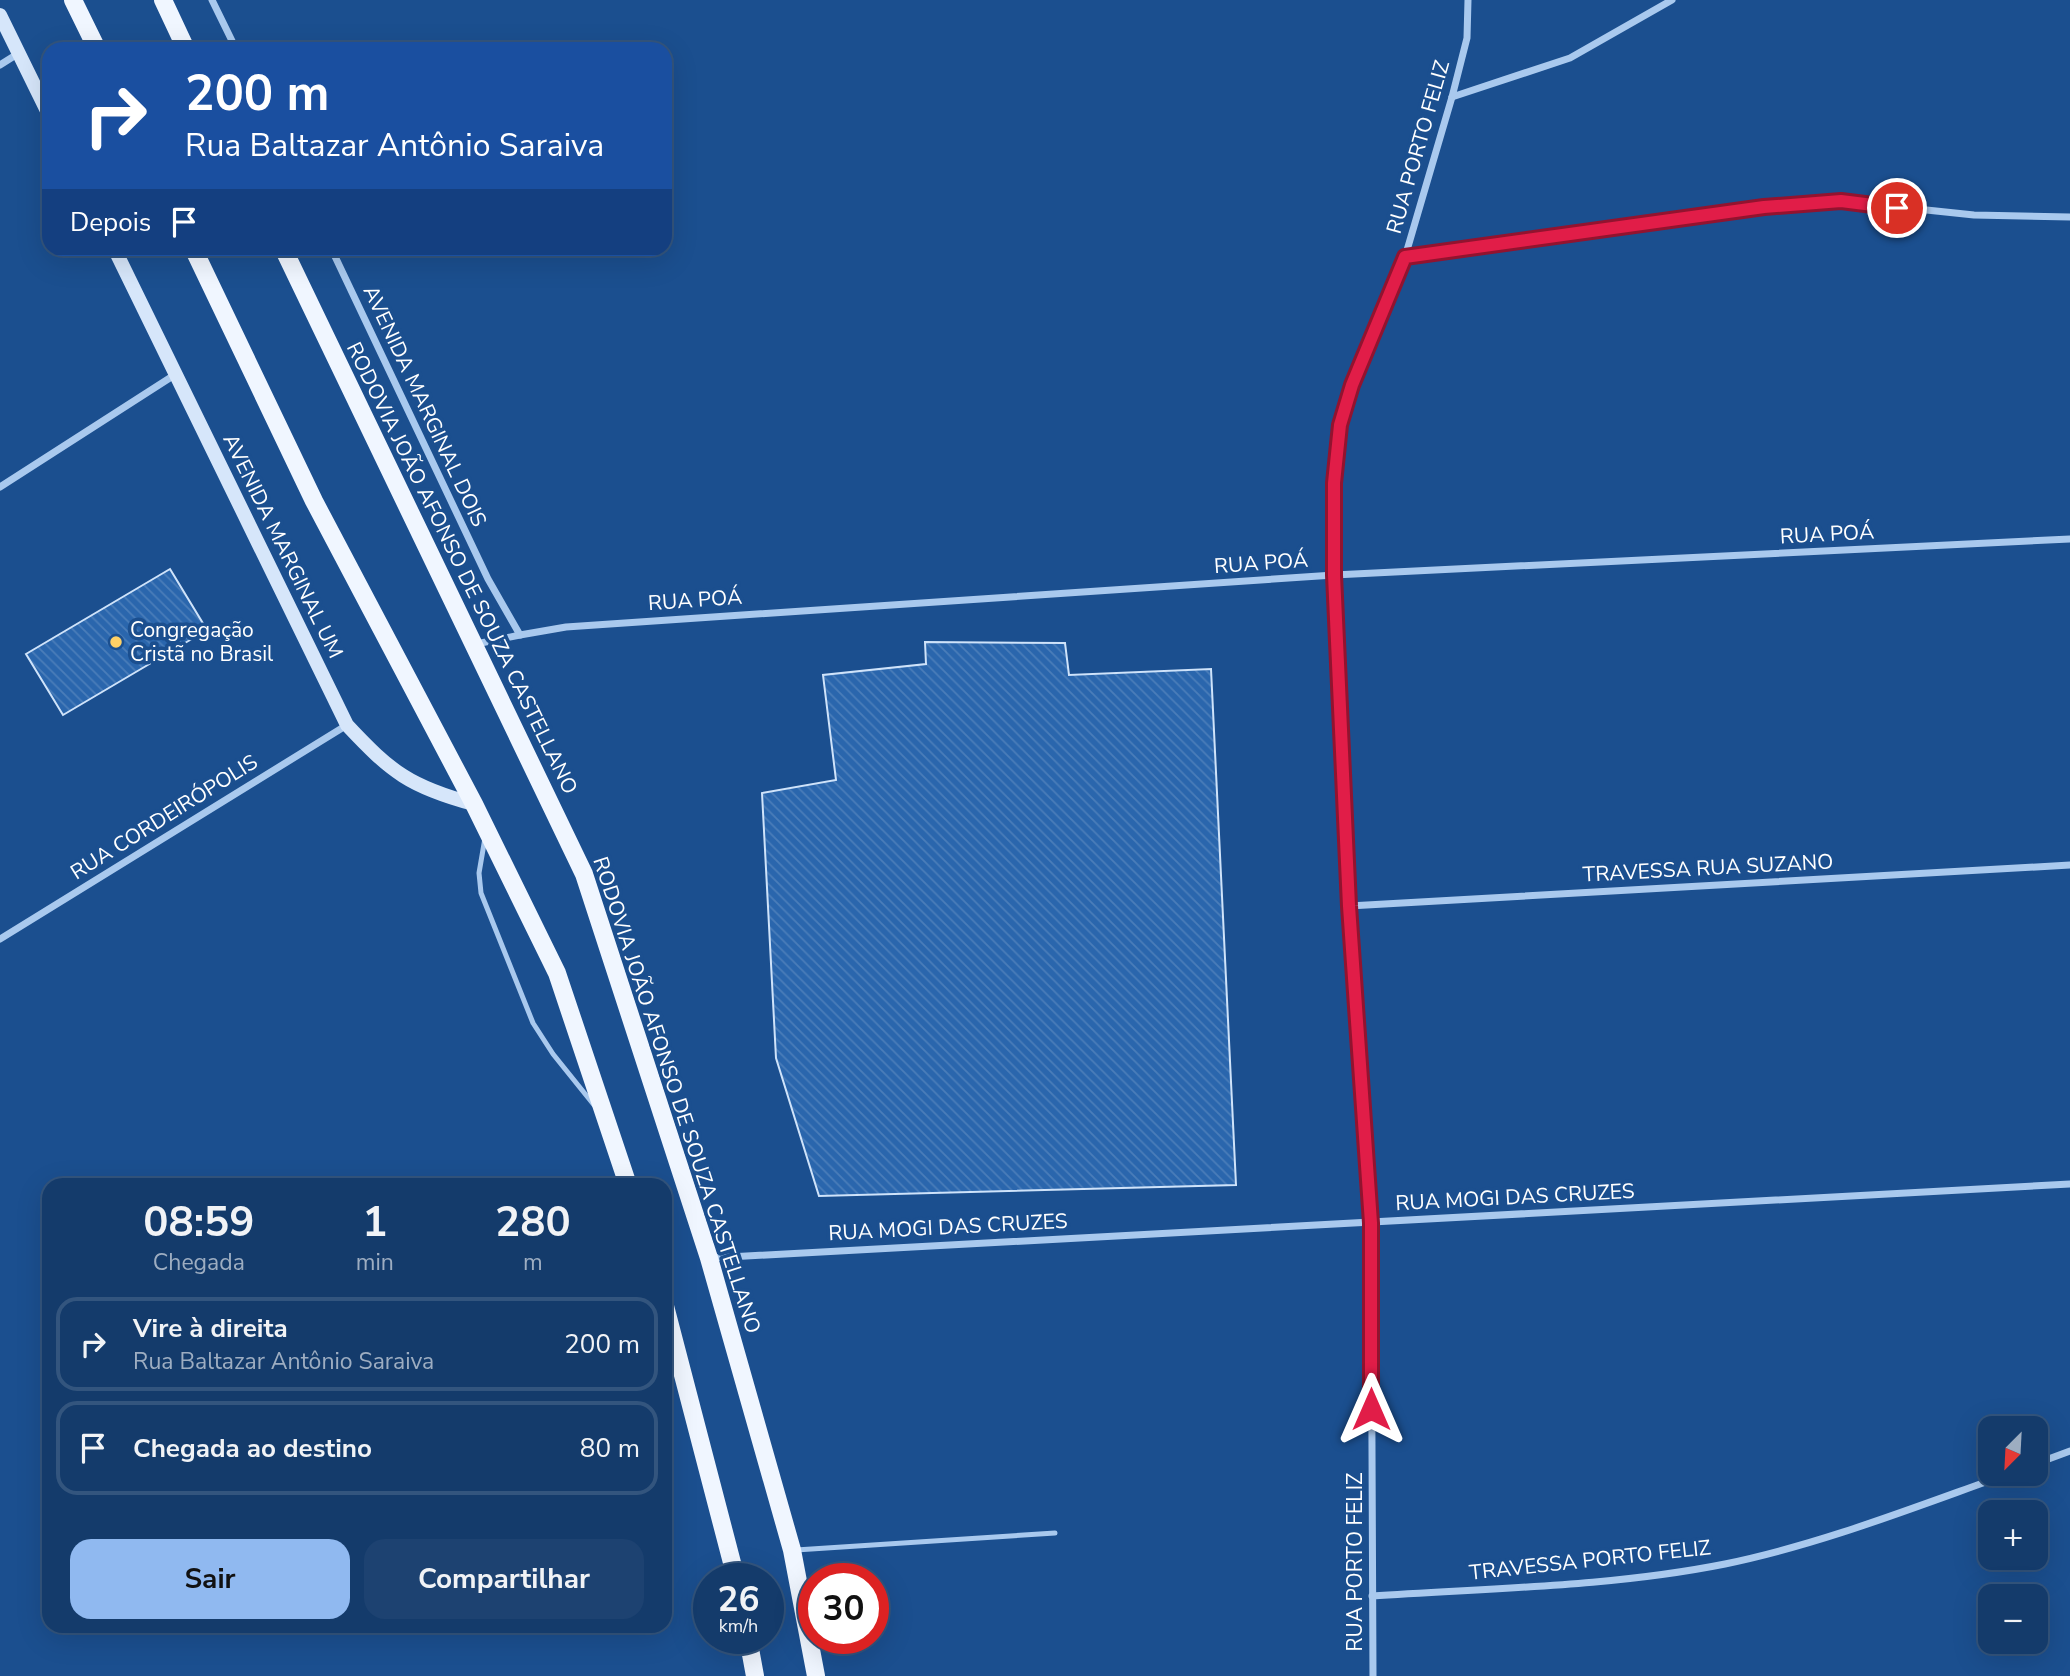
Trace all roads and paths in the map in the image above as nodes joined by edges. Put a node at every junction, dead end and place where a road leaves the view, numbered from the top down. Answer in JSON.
{"nodes":[{"id":1,"x":73,"y":0,"type":"edge"},
{"id":2,"x":163,"y":0,"type":"edge"},
{"id":3,"x":212,"y":0,"type":"edge"},
{"id":4,"x":1468,"y":0,"type":"edge"},
{"id":5,"x":1672,"y":0,"type":"edge"},
{"id":6,"x":0,"y":15,"type":"edge"},
{"id":7,"x":94,"y":42,"type":"edge"},
{"id":8,"x":183,"y":42,"type":"edge"},
{"id":9,"x":233,"y":42,"type":"edge"},
{"id":10,"x":19,"y":53,"type":"junction"},
{"id":11,"x":0,"y":65,"type":"edge"},
{"id":12,"x":1452,"y":97,"type":"junction"},
{"id":13,"x":42,"y":101,"type":"edge"},
{"id":14,"x":2070,"y":217,"type":"edge"},
{"id":15,"x":118,"y":256,"type":"edge"},
{"id":16,"x":197,"y":256,"type":"edge"},
{"id":17,"x":287,"y":256,"type":"edge"},
{"id":18,"x":335,"y":256,"type":"edge"},
{"id":19,"x":1405,"y":257,"type":"junction"},
{"id":20,"x":176,"y":374,"type":"junction"},
{"id":21,"x":0,"y":487,"type":"edge"},
{"id":22,"x":2070,"y":539,"type":"edge"},
{"id":23,"x":1334,"y":575,"type":"junction"},
{"id":24,"x":520,"y":635,"type":"junction"},
{"id":25,"x":474,"y":645,"type":"junction"},
{"id":26,"x":346,"y":725,"type":"junction"},
{"id":27,"x":474,"y":804,"type":"junction"},
{"id":28,"x":486,"y":828,"type":"junction"},
{"id":29,"x":2070,"y":865,"type":"edge"},
{"id":30,"x":1349,"y":906,"type":"junction"},
{"id":31,"x":0,"y":939,"type":"edge"},
{"id":32,"x":606,"y":1120,"type":"junction"},
{"id":33,"x":626,"y":1178,"type":"edge"},
{"id":34,"x":2070,"y":1184,"type":"edge"},
{"id":35,"x":1371,"y":1223,"type":"junction"},
{"id":36,"x":709,"y":1258,"type":"junction"},
{"id":37,"x":672,"y":1333,"type":"edge"},
{"id":38,"x":2070,"y":1451,"type":"edge"},
{"id":39,"x":2048,"y":1459,"type":"edge"},
{"id":40,"x":1978,"y":1485,"type":"edge"},
{"id":41,"x":1055,"y":1533,"type":"dead end"},
{"id":42,"x":792,"y":1550,"type":"junction"},
{"id":43,"x":732,"y":1563,"type":"edge"},
{"id":44,"x":1372,"y":1596,"type":"junction"},
{"id":45,"x":751,"y":1654,"type":"edge"},
{"id":46,"x":755,"y":1676,"type":"edge"},
{"id":47,"x":816,"y":1676,"type":"edge"},
{"id":48,"x":1373,"y":1676,"type":"edge"}],
"edges":[{"from":1,"to":7,"type":"main road"},
{"from":2,"to":8,"type":"main road"},
{"from":3,"to":9,"type":"street"},
{"from":4,"to":12,"type":"street","name":"RUA PORTO FELIZ"},
{"from":5,"to":12,"type":"street"},
{"from":6,"to":10,"type":"main road"},
{"from":10,"to":11,"type":"street"},
{"from":10,"to":13,"type":"main road"},
{"from":12,"to":19,"type":"street","name":"RUA PORTO FELIZ"},
{"from":14,"to":19,"type":"street"},
{"from":15,"to":20,"type":"main road","name":"AVENIDA MARGINAL UM"},
{"from":16,"to":27,"type":"main road"},
{"from":17,"to":25,"type":"main road","name":"RODOVIA JOÃO AFONSO DE SOUZA CASTELLANO"},
{"from":18,"to":24,"type":"street","name":"AVENIDA MARGINAL DOIS"},
{"from":19,"to":23,"type":"street","name":"RUA PORTO FELIZ"},
{"from":20,"to":21,"type":"street"},
{"from":20,"to":26,"type":"main road","name":"AVENIDA MARGINAL UM"},
{"from":22,"to":23,"type":"street","name":"RUA POÁ"},
{"from":23,"to":24,"type":"street","name":"RUA POÁ"},
{"from":23,"to":30,"type":"street","name":"RUA PORTO FELIZ"},
{"from":24,"to":25,"type":"street","name":"RUA POÁ"},
{"from":25,"to":36,"type":"main road","name":"RODOVIA JOÃO AFONSO DE SOUZA CASTELLANO"},
{"from":26,"to":27,"type":"main road","name":"AVENIDA MARGINAL UM"},
{"from":26,"to":31,"type":"street","name":"RUA CORDEIRÓPOLIS"},
{"from":27,"to":28,"type":"main road"},
{"from":28,"to":32,"type":"main road"},
{"from":28,"to":32,"type":"lane"},
{"from":29,"to":30,"type":"street","name":"TRAVESSA RUA SUZANO"},
{"from":30,"to":35,"type":"street","name":"RUA PORTO FELIZ"},
{"from":32,"to":33,"type":"main road"},
{"from":34,"to":35,"type":"street","name":"RUA MOGI DAS CRUZES"},
{"from":35,"to":36,"type":"street","name":"RUA MOGI DAS CRUZES"},
{"from":35,"to":44,"type":"street","name":"RUA PORTO FELIZ"},
{"from":36,"to":42,"type":"main road","name":"RODOVIA JOÃO AFONSO DE SOUZA CASTELLANO"},
{"from":37,"to":43,"type":"main road"},
{"from":38,"to":39,"type":"street"},
{"from":40,"to":44,"type":"street","name":"TRAVESSA PORTO FELIZ"},
{"from":41,"to":42,"type":"lane"},
{"from":42,"to":47,"type":"main road","name":"RODOVIA JOÃO AFONSO DE SOUZA CASTELLANO"},
{"from":44,"to":48,"type":"street","name":"RUA PORTO FELIZ"},
{"from":45,"to":46,"type":"main road"}]}
